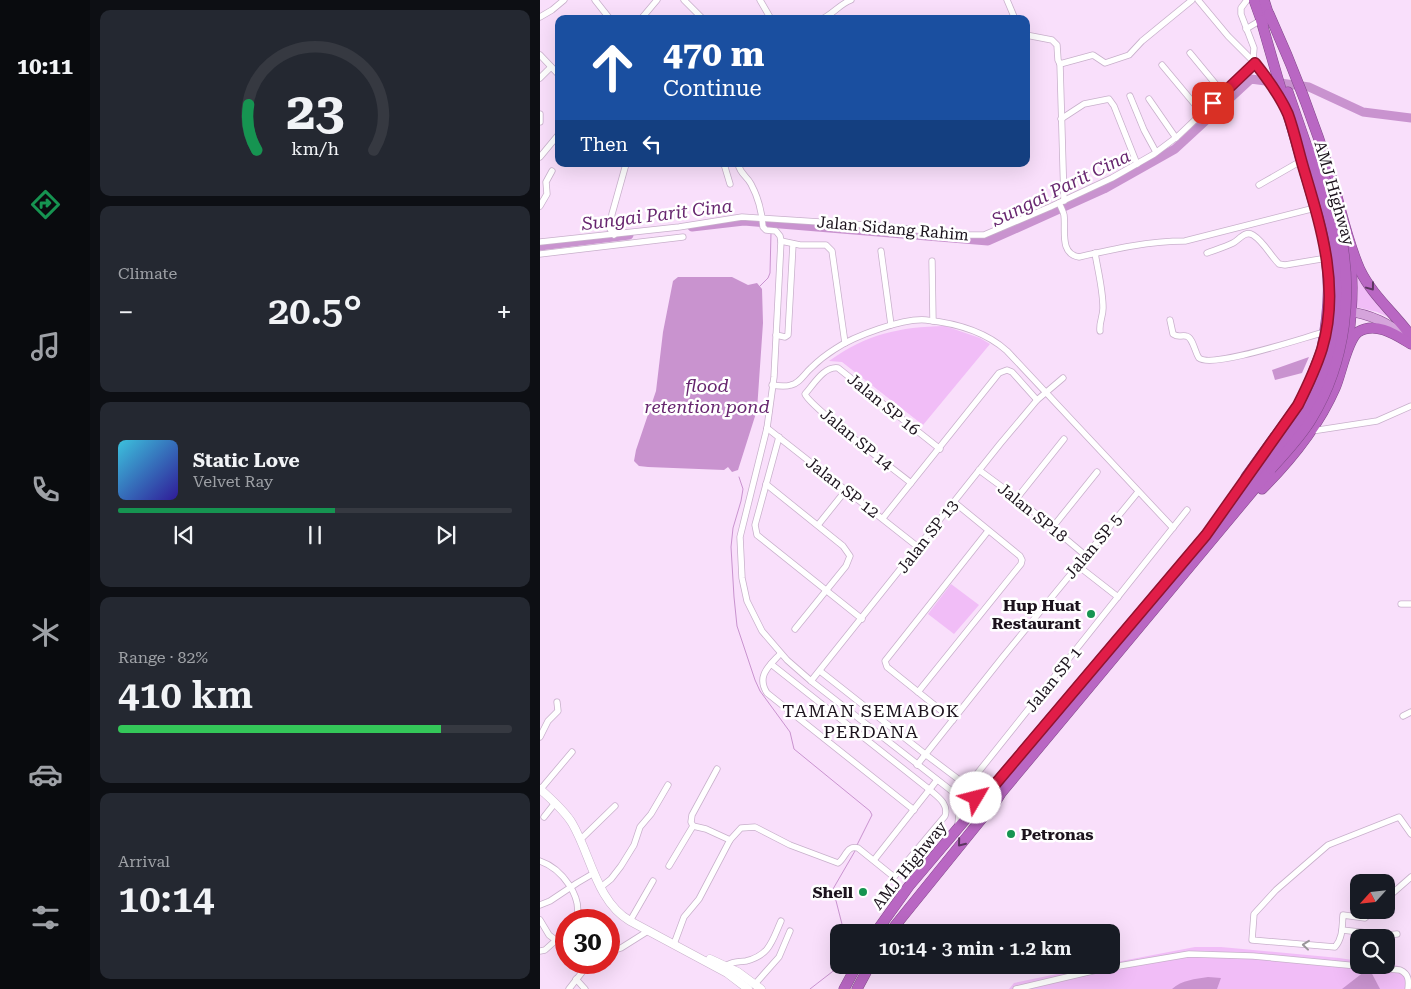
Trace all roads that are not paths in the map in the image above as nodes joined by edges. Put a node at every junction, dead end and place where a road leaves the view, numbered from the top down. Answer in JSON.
{"nodes":[{"id":1,"x":564,"y":0,"type":"edge"},
{"id":2,"x":595,"y":0,"type":"edge"},
{"id":3,"x":657,"y":0,"type":"edge"},
{"id":4,"x":684,"y":0,"type":"edge"},
{"id":5,"x":760,"y":0,"type":"edge"},
{"id":6,"x":851,"y":0,"type":"edge"},
{"id":7,"x":1007,"y":0,"type":"edge"},
{"id":8,"x":1192,"y":0,"type":"edge"},
{"id":9,"x":1198,"y":0,"type":"edge"},
{"id":10,"x":1246,"y":0,"type":"edge"},
{"id":11,"x":1254,"y":0,"type":"edge"},
{"id":12,"x":1264,"y":0,"type":"edge"},
{"id":13,"x":607,"y":15,"type":"edge"},
{"id":14,"x":644,"y":15,"type":"edge"},
{"id":15,"x":699,"y":15,"type":"edge"},
{"id":16,"x":769,"y":15,"type":"edge"},
{"id":17,"x":830,"y":15,"type":"edge"},
{"id":18,"x":1013,"y":15,"type":"edge"},
{"id":19,"x":540,"y":17,"type":"edge"},
{"id":20,"x":1265,"y":17,"type":"junction"},
{"id":21,"x":1246,"y":29,"type":"junction"},
{"id":22,"x":1030,"y":36,"type":"edge"},
{"id":23,"x":1190,"y":53,"type":"dead end"},
{"id":24,"x":540,"y":55,"type":"edge"},
{"id":25,"x":1254,"y":62,"type":"junction"},
{"id":26,"x":1060,"y":64,"type":"junction"},
{"id":27,"x":1162,"y":65,"type":"dead end"},
{"id":28,"x":551,"y":67,"type":"junction"},
{"id":29,"x":555,"y":71,"type":"edge"},
{"id":30,"x":540,"y":78,"type":"edge"},
{"id":31,"x":1288,"y":85,"type":"junction"},
{"id":32,"x":1223,"y":93,"type":"junction"},
{"id":33,"x":1130,"y":96,"type":"dead end"},
{"id":34,"x":1149,"y":99,"type":"dead end"},
{"id":35,"x":1202,"y":112,"type":"junction"},
{"id":36,"x":540,"y":114,"type":"edge"},
{"id":37,"x":1061,"y":120,"type":"junction"},
{"id":38,"x":540,"y":122,"type":"edge"},
{"id":39,"x":1176,"y":138,"type":"junction"},
{"id":40,"x":555,"y":139,"type":"edge"},
{"id":41,"x":1156,"y":152,"type":"junction"},
{"id":42,"x":540,"y":157,"type":"edge"},
{"id":43,"x":1301,"y":161,"type":"junction"},
{"id":44,"x":1137,"y":164,"type":"junction"},
{"id":45,"x":625,"y":167,"type":"edge"},
{"id":46,"x":725,"y":167,"type":"edge"},
{"id":47,"x":739,"y":167,"type":"edge"},
{"id":48,"x":552,"y":172,"type":"dead end"},
{"id":49,"x":730,"y":184,"type":"dead end"},
{"id":50,"x":1259,"y":185,"type":"dead end"},
{"id":51,"x":1062,"y":205,"type":"junction"},
{"id":52,"x":540,"y":206,"type":"edge"},
{"id":53,"x":1315,"y":208,"type":"junction"},
{"id":54,"x":763,"y":221,"type":"junction"},
{"id":55,"x":1345,"y":226,"type":"junction"},
{"id":56,"x":614,"y":234,"type":"junction"},
{"id":57,"x":683,"y":237,"type":"dead end"},
{"id":58,"x":780,"y":241,"type":"junction"},
{"id":59,"x":540,"y":242,"type":"edge"},
{"id":60,"x":793,"y":244,"type":"junction"},
{"id":61,"x":881,"y":251,"type":"dead end"},
{"id":62,"x":1095,"y":253,"type":"junction"},
{"id":63,"x":1207,"y":253,"type":"dead end"},
{"id":64,"x":540,"y":254,"type":"edge"},
{"id":65,"x":1327,"y":258,"type":"junction"},
{"id":66,"x":932,"y":261,"type":"dead end"},
{"id":67,"x":1329,"y":275,"type":"junction"},
{"id":68,"x":1353,"y":282,"type":"junction"},
{"id":69,"x":1328,"y":312,"type":"junction"},
{"id":70,"x":1352,"y":314,"type":"junction"},
{"id":71,"x":1170,"y":320,"type":"dead end"},
{"id":72,"x":933,"y":321,"type":"junction"},
{"id":73,"x":891,"y":325,"type":"junction"},
{"id":74,"x":1100,"y":331,"type":"dead end"},
{"id":75,"x":1325,"y":332,"type":"junction"},
{"id":76,"x":776,"y":335,"type":"junction"},
{"id":77,"x":1411,"y":336,"type":"edge"},
{"id":78,"x":845,"y":343,"type":"junction"},
{"id":79,"x":1411,"y":343,"type":"edge"},
{"id":80,"x":1322,"y":349,"type":"junction"},
{"id":81,"x":1347,"y":354,"type":"junction"},
{"id":82,"x":1064,"y":378,"type":"dead end"},
{"id":83,"x":772,"y":385,"type":"junction"},
{"id":84,"x":1046,"y":393,"type":"junction"},
{"id":85,"x":806,"y":394,"type":"joint"},
{"id":86,"x":1037,"y":400,"type":"junction"},
{"id":87,"x":1411,"y":406,"type":"edge"},
{"id":88,"x":766,"y":428,"type":"junction"},
{"id":89,"x":1311,"y":431,"type":"junction"},
{"id":90,"x":779,"y":436,"type":"junction"},
{"id":91,"x":1064,"y":439,"type":"dead end"},
{"id":92,"x":940,"y":449,"type":"junction"},
{"id":93,"x":979,"y":470,"type":"junction"},
{"id":94,"x":1097,"y":472,"type":"dead end"},
{"id":95,"x":911,"y":483,"type":"junction"},
{"id":96,"x":766,"y":484,"type":"junction"},
{"id":97,"x":846,"y":490,"type":"junction"},
{"id":98,"x":1138,"y":492,"type":"junction"},
{"id":99,"x":1017,"y":498,"type":"junction"},
{"id":100,"x":954,"y":502,"type":"junction"},
{"id":101,"x":1188,"y":510,"type":"dead end"},
{"id":102,"x":883,"y":518,"type":"junction"},
{"id":103,"x":818,"y":525,"type":"junction"},
{"id":104,"x":1052,"y":528,"type":"junction"},
{"id":105,"x":1173,"y":528,"type":"junction"},
{"id":106,"x":988,"y":531,"type":"junction"},
{"id":107,"x":1208,"y":537,"type":"junction"},
{"id":108,"x":918,"y":547,"type":"junction"},
{"id":109,"x":1085,"y":555,"type":"junction"},
{"id":110,"x":1077,"y":565,"type":"junction"},
{"id":111,"x":826,"y":590,"type":"junction"},
{"id":112,"x":1118,"y":597,"type":"junction"},
{"id":113,"x":1401,"y":604,"type":"dead end"},
{"id":114,"x":1411,"y":604,"type":"edge"},
{"id":115,"x":862,"y":618,"type":"junction"},
{"id":116,"x":795,"y":629,"type":"dead end"},
{"id":117,"x":780,"y":654,"type":"junction"},
{"id":118,"x":771,"y":664,"type":"junction"},
{"id":119,"x":820,"y":671,"type":"junction"},
{"id":120,"x":811,"y":682,"type":"junction"},
{"id":121,"x":918,"y":692,"type":"junction"},
{"id":122,"x":557,"y":702,"type":"dead end"},
{"id":123,"x":1411,"y":712,"type":"edge"},
{"id":124,"x":1403,"y":716,"type":"dead end"},
{"id":125,"x":953,"y":720,"type":"junction"},
{"id":126,"x":540,"y":737,"type":"edge"},
{"id":127,"x":572,"y":752,"type":"dead end"},
{"id":128,"x":925,"y":754,"type":"junction"},
{"id":129,"x":917,"y":765,"type":"junction"},
{"id":130,"x":716,"y":769,"type":"dead end"},
{"id":131,"x":938,"y":780,"type":"junction"},
{"id":132,"x":668,"y":785,"type":"dead end"},
{"id":133,"x":540,"y":790,"type":"edge"},
{"id":134,"x":930,"y":790,"type":"junction"},
{"id":135,"x":953,"y":792,"type":"junction"},
{"id":136,"x":986,"y":795,"type":"junction"},
{"id":137,"x":556,"y":803,"type":"junction"},
{"id":138,"x":615,"y":806,"type":"dead end"},
{"id":139,"x":914,"y":810,"type":"junction"},
{"id":140,"x":544,"y":817,"type":"dead end"},
{"id":141,"x":693,"y":826,"type":"junction"},
{"id":142,"x":957,"y":829,"type":"junction"},
{"id":143,"x":1410,"y":829,"type":"edge"},
{"id":144,"x":580,"y":840,"type":"junction"},
{"id":145,"x":730,"y":840,"type":"junction"},
{"id":146,"x":874,"y":860,"type":"junction"},
{"id":147,"x":540,"y":861,"type":"edge"},
{"id":148,"x":669,"y":866,"type":"dead end"},
{"id":149,"x":594,"y":874,"type":"junction"},
{"id":150,"x":1411,"y":877,"type":"edge"},
{"id":151,"x":653,"y":881,"type":"dead end"},
{"id":152,"x":600,"y":887,"type":"junction"},
{"id":153,"x":570,"y":888,"type":"junction"},
{"id":154,"x":1395,"y":891,"type":"edge"},
{"id":155,"x":540,"y":905,"type":"edge"},
{"id":156,"x":577,"y":909,"type":"edge"},
{"id":157,"x":1350,"y":916,"type":"edge"},
{"id":158,"x":540,"y":920,"type":"edge"},
{"id":159,"x":781,"y":920,"type":"dead end"},
{"id":160,"x":630,"y":921,"type":"junction"},
{"id":161,"x":882,"y":924,"type":"edge"},
{"id":162,"x":896,"y":924,"type":"edge"},
{"id":163,"x":1342,"y":930,"type":"junction"},
{"id":164,"x":648,"y":931,"type":"junction"},
{"id":165,"x":790,"y":932,"type":"dead end"},
{"id":166,"x":1396,"y":934,"type":"dead end"},
{"id":167,"x":555,"y":941,"type":"joint"},
{"id":168,"x":674,"y":944,"type":"junction"},
{"id":169,"x":620,"y":949,"type":"edge"},
{"id":170,"x":540,"y":951,"type":"edge"},
{"id":171,"x":696,"y":955,"type":"junction"},
{"id":172,"x":727,"y":965,"type":"junction"},
{"id":173,"x":580,"y":974,"type":"edge"},
{"id":174,"x":852,"y":974,"type":"edge"},
{"id":175,"x":865,"y":974,"type":"edge"},
{"id":176,"x":737,"y":976,"type":"junction"},
{"id":177,"x":576,"y":979,"type":"junction"},
{"id":178,"x":753,"y":988,"type":"edge"},
{"id":179,"x":568,"y":989,"type":"edge"},
{"id":180,"x":585,"y":989,"type":"edge"},
{"id":181,"x":740,"y":989,"type":"edge"},
{"id":182,"x":844,"y":989,"type":"edge"},
{"id":183,"x":857,"y":989,"type":"edge"},
{"id":184,"x":1016,"y":989,"type":"edge"},
{"id":185,"x":1408,"y":989,"type":"edge"}],
"edges":[{"from":1,"to":19,"type":"street"},
{"from":2,"to":13,"type":"street"},
{"from":3,"to":14,"type":"street"},
{"from":4,"to":15,"type":"street"},
{"from":5,"to":16,"type":"street"},
{"from":6,"to":17,"type":"street"},
{"from":7,"to":18,"type":"street"},
{"from":8,"to":26,"type":"street"},
{"from":9,"to":25,"type":"street"},
{"from":10,"to":21,"type":"street"},
{"from":11,"to":20,"type":"highway","name":"AMJ Highway"},
{"from":12,"to":20,"type":"highway","name":"AMJ Highway"},
{"from":20,"to":21,"type":"street"},
{"from":20,"to":31,"type":"highway"},
{"from":20,"to":31,"type":"highway","name":"AMJ Highway"},
{"from":21,"to":25,"type":"street"},
{"from":22,"to":26,"type":"street"},
{"from":23,"to":32,"type":"street"},
{"from":24,"to":28,"type":"street"},
{"from":25,"to":31,"type":"street"},
{"from":25,"to":32,"type":"street","name":"Jalan Sidang Rahim"},
{"from":26,"to":37,"type":"street"},
{"from":27,"to":35,"type":"street"},
{"from":28,"to":29,"type":"street"},
{"from":28,"to":30,"type":"street"},
{"from":31,"to":43,"type":"highway"},
{"from":31,"to":55,"type":"highway"},
{"from":31,"to":107,"type":"highway","name":"AMJ Highway","bridge":true},
{"from":32,"to":35,"type":"street","name":"Jalan Sidang Rahim"},
{"from":33,"to":41,"type":"street"},
{"from":34,"to":39,"type":"street"},
{"from":35,"to":39,"type":"street","name":"Jalan Sidang Rahim"},
{"from":36,"to":38,"type":"street"},
{"from":37,"to":44,"type":"street"},
{"from":37,"to":51,"type":"street"},
{"from":39,"to":41,"type":"street","name":"Jalan Sidang Rahim"},
{"from":40,"to":42,"type":"street"},
{"from":41,"to":44,"type":"street","name":"Jalan Sidang Rahim"},
{"from":43,"to":50,"type":"street"},
{"from":43,"to":53,"type":"highway"},
{"from":44,"to":51,"type":"street","name":"Jalan Sidang Rahim"},
{"from":45,"to":56,"type":"street"},
{"from":46,"to":49,"type":"street"},
{"from":47,"to":54,"type":"street"},
{"from":48,"to":52,"type":"street"},
{"from":51,"to":54,"type":"street","name":"Jalan Sidang Rahim"},
{"from":51,"to":62,"type":"street"},
{"from":53,"to":62,"type":"street"},
{"from":53,"to":65,"type":"highway"},
{"from":54,"to":56,"type":"street","name":"Jalan Sidang Rahim"},
{"from":54,"to":58,"type":"street"},
{"from":55,"to":68,"type":"highway"},
{"from":55,"to":77,"type":"highway","one_way":true},
{"from":56,"to":59,"type":"street","name":"Jalan Sidang Rahim"},
{"from":57,"to":64,"type":"street"},
{"from":58,"to":60,"type":"street"},
{"from":58,"to":76,"type":"street"},
{"from":60,"to":76,"type":"street"},
{"from":60,"to":78,"type":"street"},
{"from":61,"to":73,"type":"street"},
{"from":62,"to":74,"type":"street"},
{"from":63,"to":65,"type":"street"},
{"from":65,"to":67,"type":"highway"},
{"from":66,"to":72,"type":"street"},
{"from":67,"to":68,"type":"highway"},
{"from":67,"to":69,"type":"highway"},
{"from":68,"to":70,"type":"highway"},
{"from":69,"to":70,"type":"main road"},
{"from":69,"to":75,"type":"highway"},
{"from":70,"to":79,"type":"main road"},
{"from":70,"to":81,"type":"highway"},
{"from":71,"to":75,"type":"street"},
{"from":72,"to":73,"type":"street"},
{"from":72,"to":84,"type":"street"},
{"from":73,"to":78,"type":"street"},
{"from":75,"to":80,"type":"highway"},
{"from":76,"to":83,"type":"street"},
{"from":78,"to":83,"type":"street"},
{"from":79,"to":81,"type":"highway"},
{"from":80,"to":81,"type":"highway"},
{"from":80,"to":107,"type":"highway"},
{"from":81,"to":89,"type":"highway"},
{"from":82,"to":84,"type":"street","name":"Jalan SP 13"},
{"from":83,"to":88,"type":"street"},
{"from":84,"to":86,"type":"street","name":"Jalan SP 13"},
{"from":84,"to":98,"type":"street"},
{"from":85,"to":92,"type":"street","name":"Jalan SP 16"},
{"from":85,"to":95,"type":"street","name":"Jalan SP 14"},
{"from":86,"to":92,"type":"street"},
{"from":86,"to":93,"type":"street","name":"Jalan SP 13"},
{"from":87,"to":89,"type":"street"},
{"from":88,"to":90,"type":"street","name":"Jalan SP 12"},
{"from":88,"to":117,"type":"street"},
{"from":89,"to":107,"type":"highway"},
{"from":90,"to":96,"type":"street"},
{"from":90,"to":97,"type":"street","name":"Jalan SP 12"},
{"from":91,"to":99,"type":"street"},
{"from":92,"to":95,"type":"street"},
{"from":93,"to":99,"type":"street","name":"Jalan SP18"},
{"from":93,"to":100,"type":"street","name":"Jalan SP 13"},
{"from":94,"to":104,"type":"street"},
{"from":95,"to":102,"type":"street"},
{"from":96,"to":103,"type":"street"},
{"from":96,"to":111,"type":"street"},
{"from":97,"to":102,"type":"street","name":"Jalan SP 12"},
{"from":97,"to":103,"type":"street"},
{"from":98,"to":105,"type":"street"},
{"from":98,"to":109,"type":"street","name":"Jalan SP 5"},
{"from":99,"to":104,"type":"street","name":"Jalan SP18"},
{"from":100,"to":106,"type":"street"},
{"from":100,"to":108,"type":"street","name":"Jalan SP 13"},
{"from":101,"to":105,"type":"street","name":"Jalan SP 1"},
{"from":102,"to":108,"type":"street","name":"Jalan SP 12"},
{"from":103,"to":111,"type":"street"},
{"from":104,"to":109,"type":"street","name":"Jalan SP18"},
{"from":105,"to":112,"type":"street","name":"Jalan SP 1"},
{"from":106,"to":121,"type":"street"},
{"from":106,"to":121,"type":"street"},
{"from":107,"to":136,"type":"highway","name":"AMJ Highway"},
{"from":107,"to":162,"type":"highway","name":"AMJ Highway","one_way":true},
{"from":108,"to":115,"type":"street","name":"Jalan SP 13"},
{"from":109,"to":110,"type":"street","name":"Jalan SP 5"},
{"from":110,"to":112,"type":"street"},
{"from":110,"to":125,"type":"street","name":"Jalan SP 5"},
{"from":111,"to":115,"type":"street"},
{"from":111,"to":116,"type":"street"},
{"from":112,"to":128,"type":"street","name":"Jalan SP 1"},
{"from":113,"to":114,"type":"street"},
{"from":115,"to":119,"type":"street","name":"Jalan SP 13"},
{"from":117,"to":118,"type":"street"},
{"from":117,"to":120,"type":"street"},
{"from":118,"to":134,"type":"street"},
{"from":118,"to":139,"type":"street"},
{"from":119,"to":120,"type":"street","name":"Jalan SP 13"},
{"from":119,"to":128,"type":"street"},
{"from":120,"to":129,"type":"street"},
{"from":121,"to":125,"type":"street"},
{"from":122,"to":126,"type":"street"},
{"from":123,"to":124,"type":"street"},
{"from":125,"to":128,"type":"street","name":"Jalan SP 5"},
{"from":127,"to":133,"type":"street"},
{"from":128,"to":129,"type":"street","name":"Jalan SP 5"},
{"from":129,"to":131,"type":"street"},
{"from":130,"to":141,"type":"street"},
{"from":131,"to":134,"type":"street"},
{"from":131,"to":135,"type":"street"},
{"from":132,"to":152,"type":"street"},
{"from":133,"to":137,"type":"main road"},
{"from":134,"to":139,"type":"street"},
{"from":134,"to":146,"type":"street"},
{"from":135,"to":136,"type":"street"},
{"from":135,"to":142,"type":"street"},
{"from":136,"to":142,"type":"highway","name":"AMJ Highway"},
{"from":137,"to":140,"type":"street"},
{"from":137,"to":144,"type":"main road"},
{"from":138,"to":144,"type":"street"},
{"from":139,"to":146,"type":"street"},
{"from":141,"to":145,"type":"street"},
{"from":141,"to":148,"type":"street"},
{"from":142,"to":161,"type":"highway","name":"AMJ Highway"},
{"from":163,"to":143,"type":"street","one_way":true},
{"from":144,"to":149,"type":"main road"},
{"from":145,"to":146,"type":"street"},
{"from":145,"to":168,"type":"street"},
{"from":147,"to":153,"type":"street"},
{"from":149,"to":152,"type":"main road"},
{"from":149,"to":153,"type":"street"},
{"from":150,"to":154,"type":"street"},
{"from":151,"to":160,"type":"street"},
{"from":152,"to":160,"type":"main road"},
{"from":153,"to":155,"type":"street"},
{"from":153,"to":156,"type":"street"},
{"from":157,"to":163,"type":"street"},
{"from":158,"to":167,"type":"street"},
{"from":159,"to":172,"type":"street"},
{"from":160,"to":164,"type":"main road"},
{"from":163,"to":166,"type":"street"},
{"from":164,"to":168,"type":"main road"},
{"from":164,"to":169,"type":"street"},
{"from":165,"to":178,"type":"street"},
{"from":167,"to":170,"type":"street"},
{"from":168,"to":171,"type":"main road"},
{"from":171,"to":172,"type":"main road"},
{"from":171,"to":176,"type":"main road"},
{"from":172,"to":176,"type":"main road"},
{"from":173,"to":177,"type":"street"},
{"from":174,"to":182,"type":"highway"},
{"from":175,"to":183,"type":"highway"},
{"from":176,"to":178,"type":"main road"},
{"from":176,"to":181,"type":"main road"},
{"from":177,"to":179,"type":"street"},
{"from":177,"to":180,"type":"street"},
{"from":184,"to":185,"type":"street"}]}
